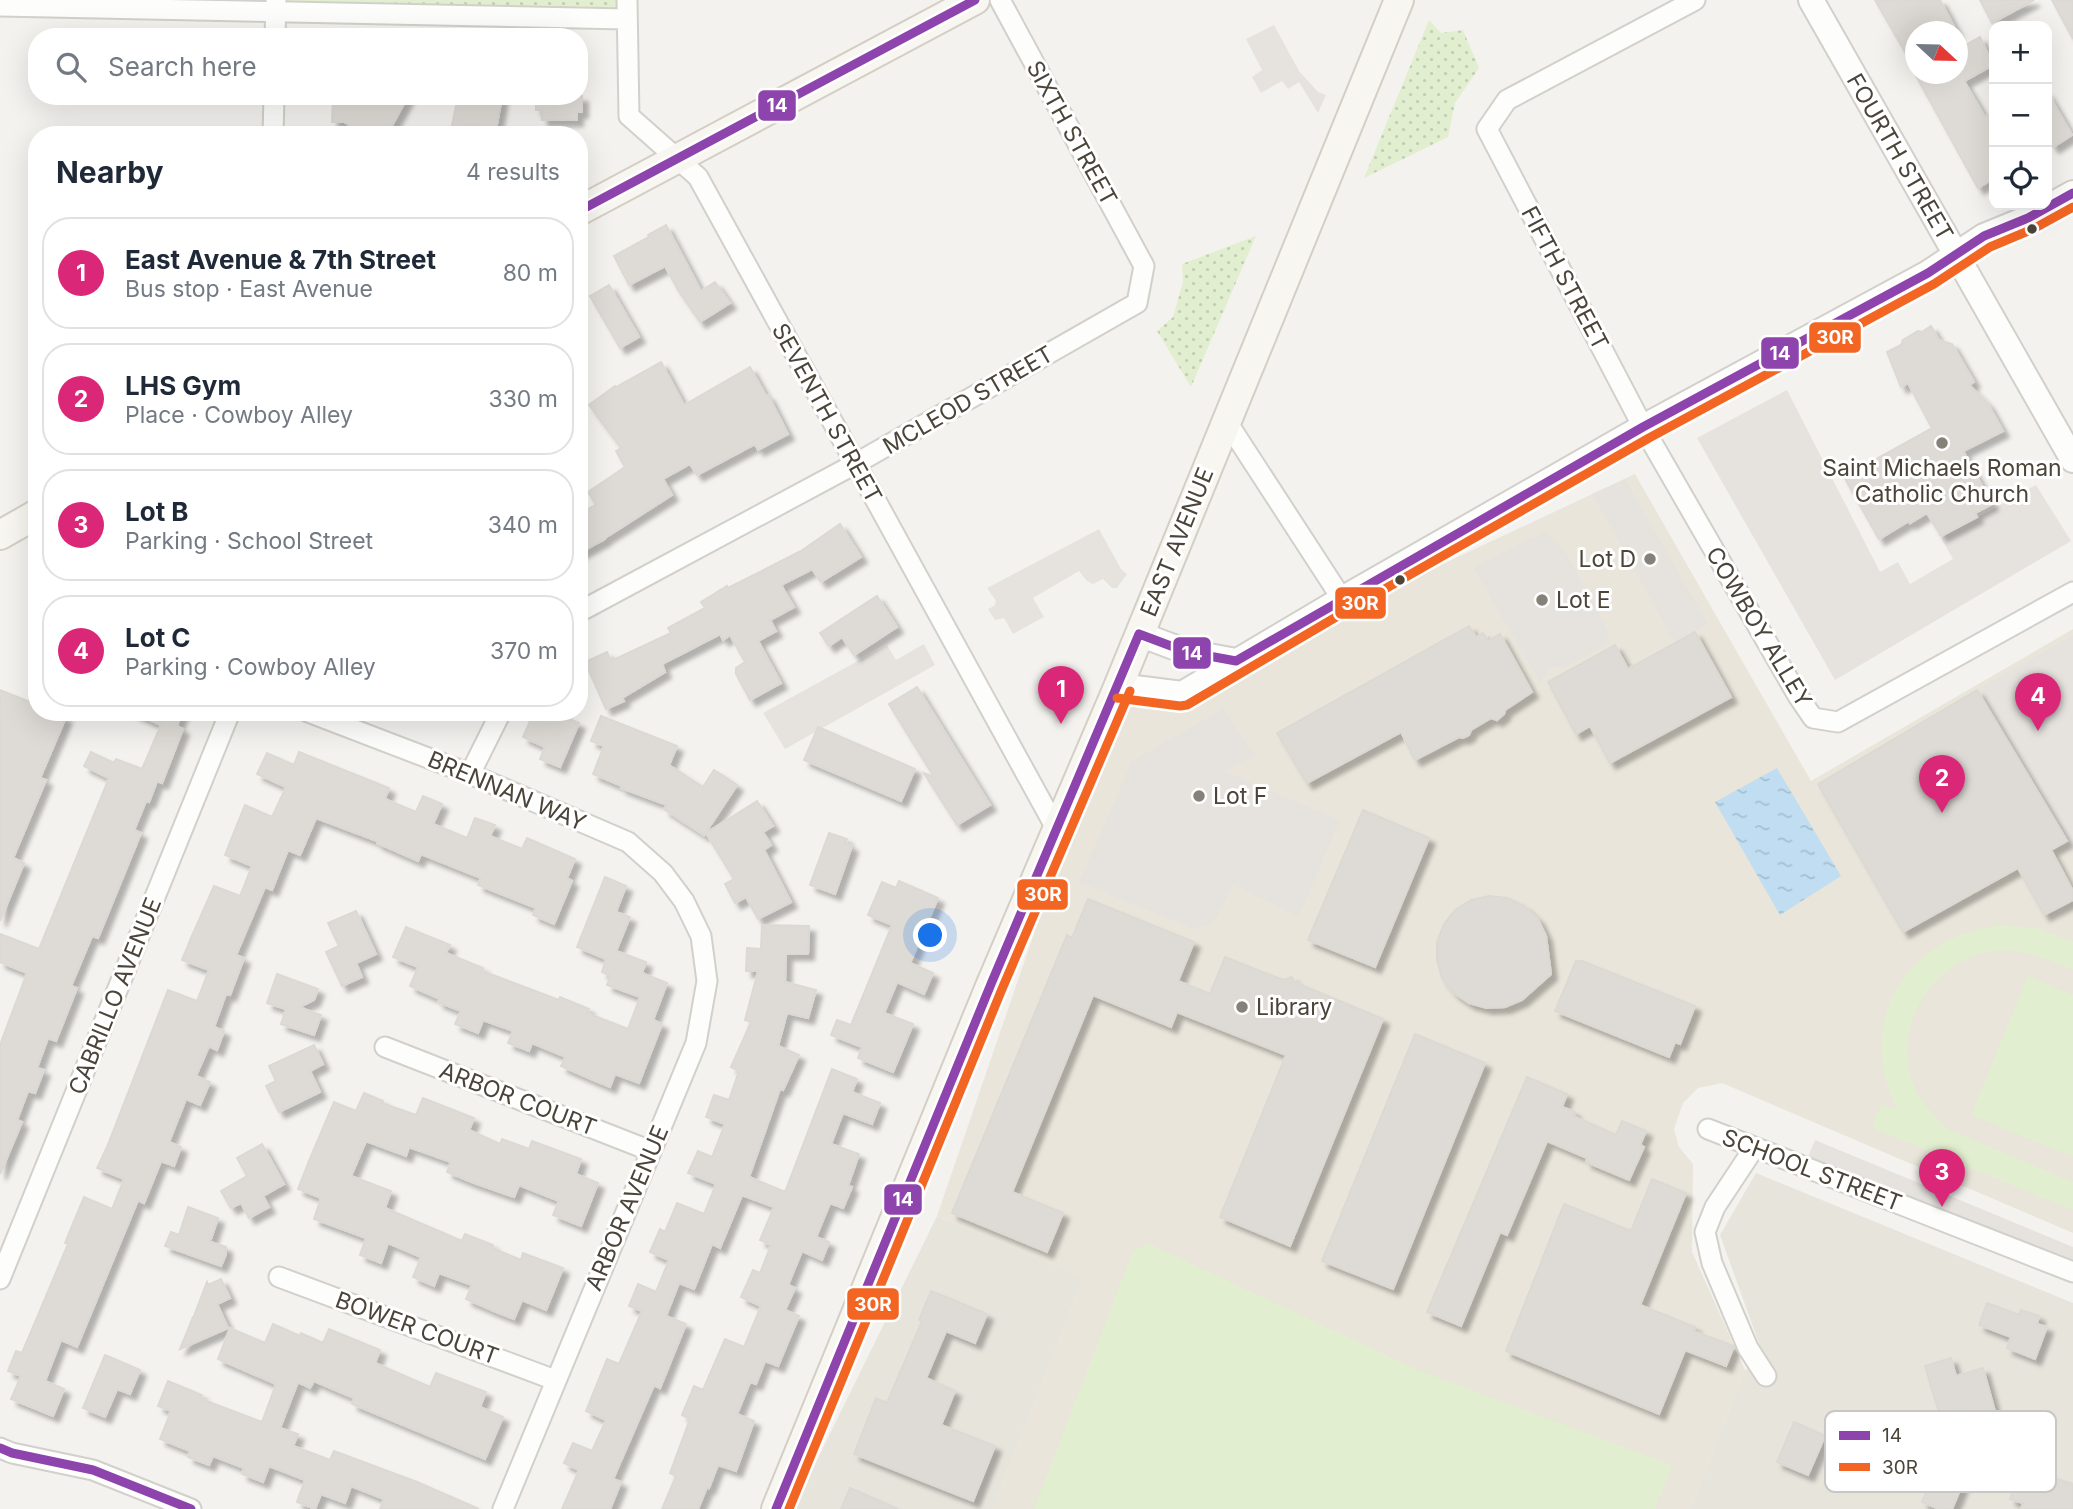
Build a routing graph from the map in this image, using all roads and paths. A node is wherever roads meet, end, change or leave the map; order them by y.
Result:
1 (975, 0) edge
2 (1000, 0) edge
3 (1399, 0) edge
4 (1695, 0) edge
5 (1811, 0) edge
6 (0, 6) edge
7 (276, 6) edge
8 (627, 10) edge
9 (275, 28) edge
10 (274, 105) edge
11 (273, 126) edge
12 (676, 158) junction
13 (2073, 192) edge
14 (588, 206) edge
15 (1956, 254) junction
16 (1144, 266) joint
17 (1227, 422) junction
18 (1643, 427) junction
19 (2073, 460) edge
20 (855, 464) junction
21 (28, 519) edge
22 (0, 535) edge
23 (2073, 592) edge
24 (1342, 598) junction
25 (588, 607) edge
26 (1139, 634) junction
27 (1236, 661) junction
28 (1119, 686) junction
29 (226, 721) edge
30 (332, 721) edge
31 (496, 721) edge
32 (470, 774) junction
33 (1057, 830) junction
34 (684, 901) joint
35 (385, 1047) dead end
36 (1708, 1129) dead end
37 (1754, 1148) junction
38 (651, 1151) junction
39 (2073, 1272) edge
40 (279, 1277) dead end
41 (0, 1279) edge
42 (1766, 1376) dead end
43 (555, 1380) junction
44 (0, 1448) edge
45 (191, 1509) edge
46 (503, 1509) edge
47 (776, 1509) edge

1 - 12 main road
2 - 16 street, SIXTH STREET
3 - 17 main road, EAST AVENUE
4 - 18 street, FIFTH STREET
5 - 15 street, FOURTH STREET
6 - 7 street
7 - 8 street
7 - 9 street
8 - 12 street, SEVENTH STREET
10 - 11 street
12 - 14 main road
12 - 20 street, SEVENTH STREET
13 - 15 street
15 - 18 street
15 - 19 street, FOURTH STREET
16 - 20 street, MCLEOD STREET
17 - 24 street
17 - 26 main road, EAST AVENUE
18 - 23 street, COWBOY ALLEY
18 - 24 street
20 - 25 street, MCLEOD STREET
20 - 33 street, SEVENTH STREET
21 - 22 main road
24 - 27 street
26 - 27 street
26 - 28 main road, EAST AVENUE
27 - 28 street
28 - 33 main road, EAST AVENUE
29 - 41 street, CABRILLO AVENUE
30 - 32 street, BRENNAN WAY
31 - 32 street
32 - 34 street, BRENNAN WAY
33 - 47 main road, EAST AVENUE
34 - 38 street, ARBOR AVENUE
35 - 38 street, ARBOR COURT
36 - 37 street, SCHOOL STREET
37 - 39 street, SCHOOL STREET
37 - 42 street
38 - 43 street, ARBOR AVENUE
40 - 43 street, BOWER COURT
43 - 46 street, ARBOR AVENUE
44 - 45 street

